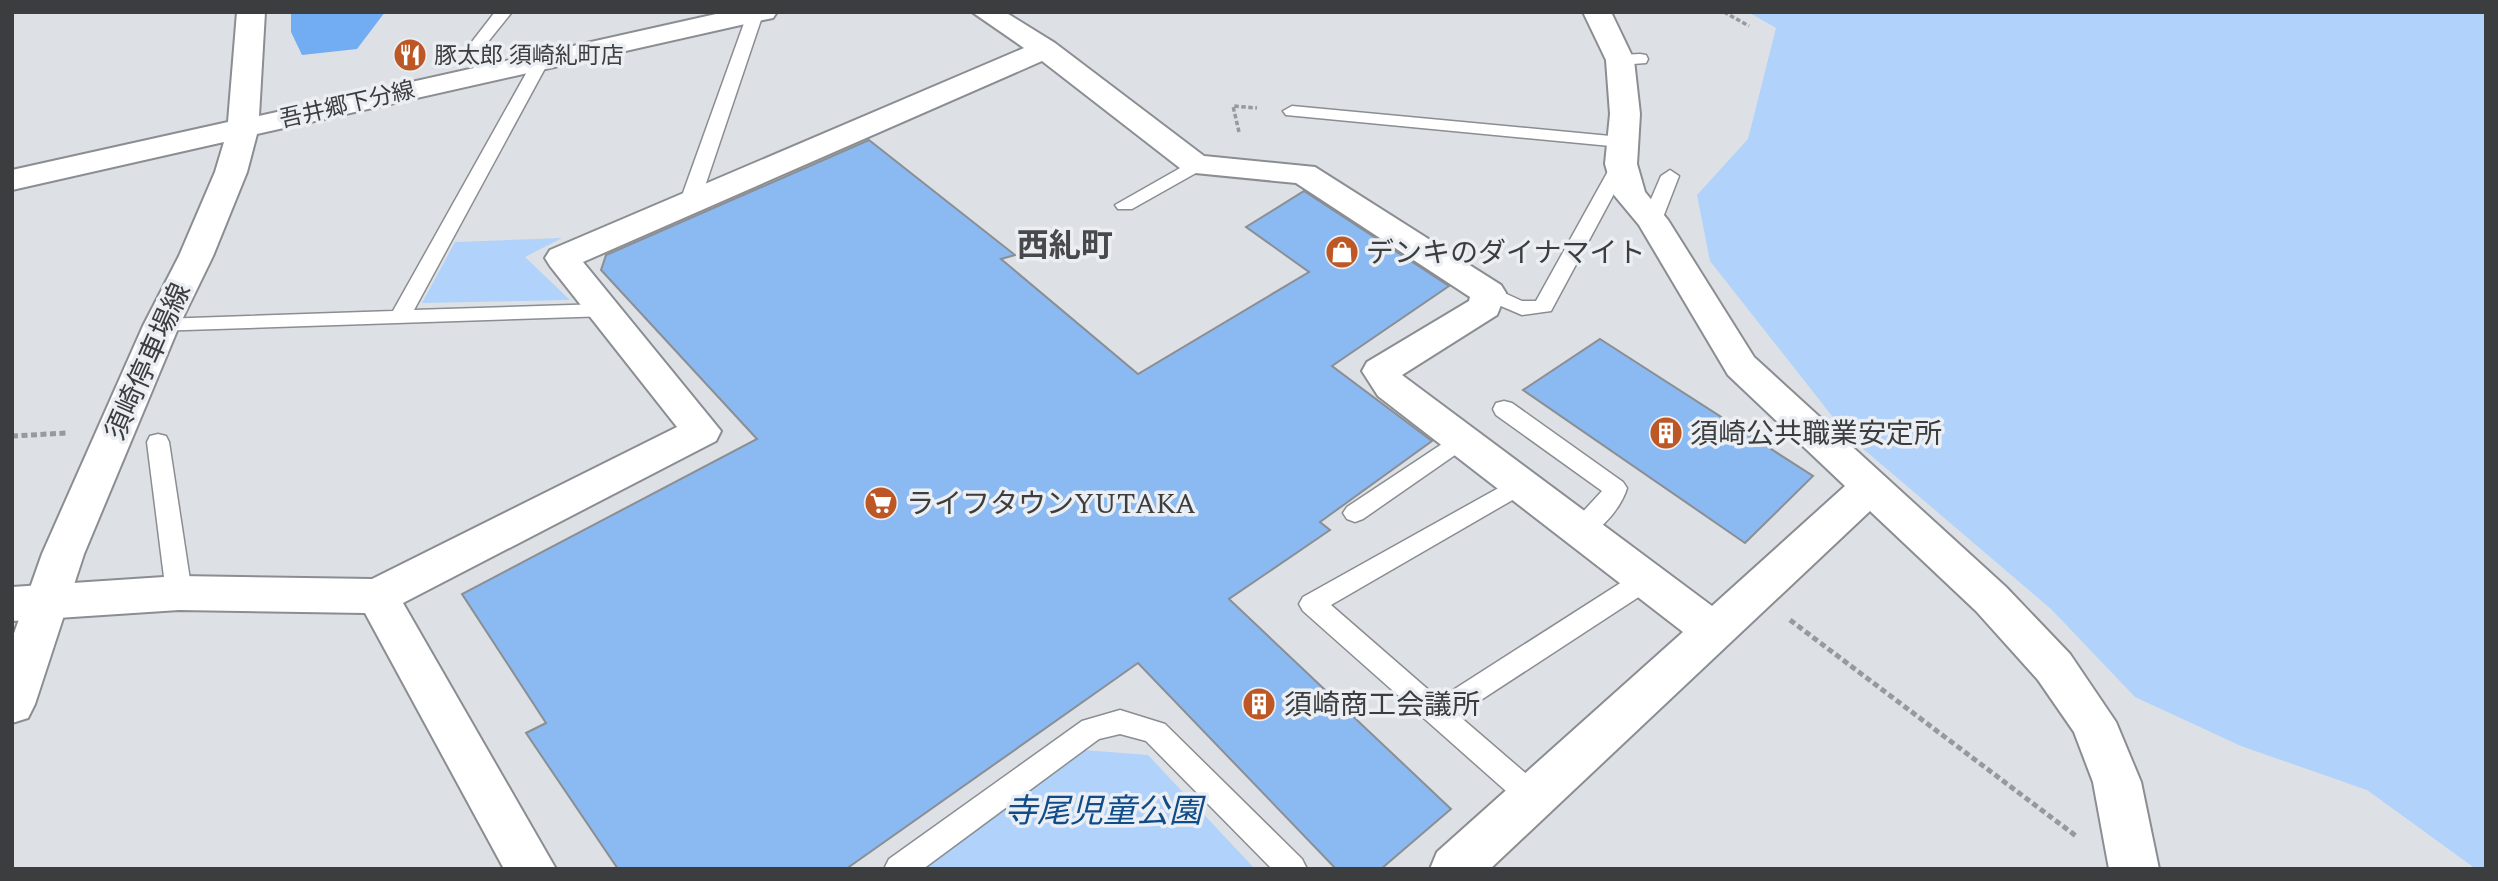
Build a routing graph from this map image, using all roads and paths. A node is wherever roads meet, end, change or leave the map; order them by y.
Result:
1 (251, 12) edge
2 (504, 12) edge
3 (986, 12) edge
4 (1597, 12) edge
5 (1724, 12) edge
6 (759, 13) edge
7 (1749, 26) dead end
8 (1045, 49) junction
9 (541, 61) junction
10 (483, 73) junction
11 (1292, 111) joint
12 (243, 128) junction
13 (1621, 153) junction
14 (1196, 165) junction
15 (1249, 171) junction
16 (1670, 176) dead end
17 (12, 180) edge
18 (688, 204) junction
19 (1125, 205) dead end
20 (1652, 220) junction
21 (1489, 293) junction
22 (602, 311) junction
23 (400, 317) junction
24 (161, 326) junction
25 (1504, 409) dead end
26 (71, 433) dead end
27 (12, 436) edge
28 (1460, 440) junction
29 (158, 442) dead end
30 (1520, 485) junction
31 (1870, 487) junction
32 (1355, 513) dead end
33 (1579, 529) junction
34 (1645, 580) junction
35 (179, 593) junction
36 (1756, 594) junction
37 (377, 596) junction
38 (31, 602) edge
39 (1715, 632) junction
40 (12, 704) edge
41 (1439, 713) junction
42 (1534, 798) junction
43 (2086, 844) dead end
44 (531, 869) edge
45 (899, 869) edge
46 (1292, 869) edge
47 (1455, 869) edge
48 (2134, 869) edge

1 - 12 street, 須崎停車場線
2 - 10 lane
3 - 8 street
4 - 13 street
5 - 7 path
6 - 9 street, 吾井郷下分線
6 - 18 lane
8 - 14 street
8 - 18 street
9 - 10 street, 吾井郷下分線
9 - 23 lane
10 - 12 street, 吾井郷下分線
11 - 13 lane
11 - 15 path
12 - 17 street, 吾井郷下分線
12 - 24 street, 須崎停車場線
13 - 20 street
13 - 21 lane
14 - 15 street
14 - 19 lane
15 - 21 street
16 - 20 lane
18 - 22 street
20 - 31 street
21 - 28 street
22 - 23 lane
22 - 37 street
23 - 24 lane
24 - 38 street, 須崎停車場線
25 - 33 lane
26 - 27 path
28 - 30 street
28 - 32 lane
29 - 35 lane
30 - 33 street
30 - 41 lane
31 - 36 street
31 - 48 street
33 - 34 street
34 - 39 street
34 - 41 lane
35 - 37 street
35 - 38 street
36 - 39 street
36 - 43 path
37 - 44 street
38 - 40 street, 須崎停車場線
39 - 42 street
41 - 42 lane
42 - 47 street
45 - 46 lane

